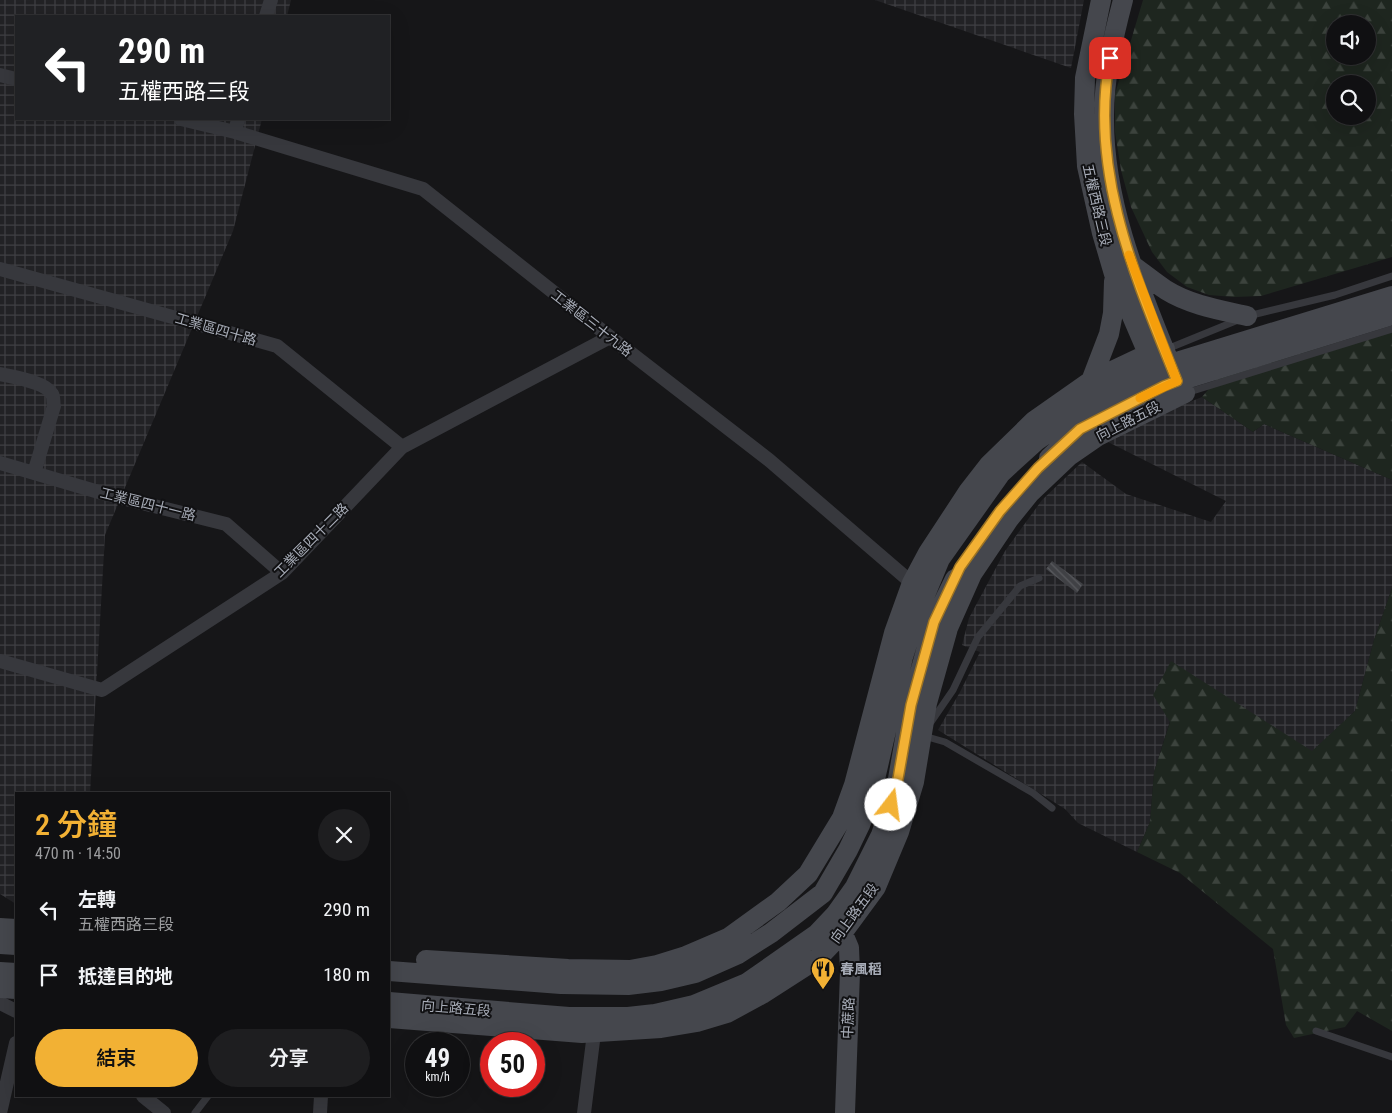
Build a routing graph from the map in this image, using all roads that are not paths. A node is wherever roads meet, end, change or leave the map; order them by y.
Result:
1 (271, 0) edge
2 (1101, 0) edge
3 (1123, 0) edge
4 (266, 15) edge
5 (0, 75) edge
6 (15, 79) edge
7 (190, 120) edge
8 (236, 125) edge
9 (0, 268) edge
10 (1123, 269) junction
11 (1392, 276) edge
12 (1392, 296) edge
13 (1392, 315) edge
14 (1247, 316) junction
15 (1392, 329) edge
16 (610, 337) junction
17 (0, 374) edge
18 (1167, 375) junction
19 (1091, 381) junction
20 (402, 447) junction
21 (0, 463) edge
22 (34, 472) junction
23 (282, 573) junction
24 (1039, 578) dead end
25 (912, 583) junction
26 (0, 661) edge
27 (922, 735) junction
28 (1052, 808) dead end
29 (808, 874) junction
30 (824, 893) junction
31 (839, 924) junction
32 (0, 928) edge
33 (15, 929) edge
34 (0, 944) edge
35 (15, 945) edge
36 (390, 958) edge
37 (818, 958) junction
38 (390, 971) edge
39 (0, 972) edge
40 (850, 972) junction
41 (15, 973) edge
42 (0, 988) edge
43 (15, 990) edge
44 (390, 1002) edge
45 (0, 1003) edge
46 (15, 1010) edge
47 (390, 1018) edge
48 (1316, 1031) dead end
49 (594, 1033) junction
50 (15, 1047) edge
51 (1392, 1057) edge
52 (144, 1097) edge
53 (207, 1097) edge
54 (322, 1097) edge
55 (0, 1113) edge
56 (164, 1113) edge
57 (195, 1113) edge
58 (320, 1113) edge
59 (584, 1113) edge
60 (845, 1113) edge

1 - 4 street
2 - 10 main road, 五權西路三段
3 - 10 main road, 五權西路三段
5 - 6 street
7 - 8 street, 工業區三十九路
8 - 16 street, 工業區三十九路
9 - 20 street, 工業區四十路
10 - 14 main road
10 - 18 main road, 五權西路三段
10 - 19 main road
11 - 14 lane, 向上路五段
12 - 18 main road, 向上路五段
13 - 18 main road, 向上路五段
14 - 18 lane, 向上路五段
15 - 18 lane, 向上路五段
16 - 20 street, 工業區四十二路
16 - 25 street, 工業區三十九路
17 - 22 street
18 - 19 main road, 向上路五段
18 - 27 main road, 向上路五段
18 - 30 main road, 向上路五段
18 - 31 main road, 向上路五段
19 - 25 main road, 向上路五段
20 - 23 street, 工業區四十二路
21 - 22 street, 工業區四十一路
22 - 23 street, 工業區四十一路
23 - 26 street, 工業區四十二路
24 - 27 lane
25 - 29 main road, 向上路五段
27 - 28 lane
27 - 31 main road, 向上路五段
29 - 30 main road, 中蔗路
29 - 36 main road, 向上路五段
30 - 31 main road, 中蔗路
30 - 38 main road, 向上路五段
31 - 37 main road, 向上路五段
31 - 40 main road, 中蔗路
31 - 44 main road, 向上路五段
32 - 33 main road
34 - 35 main road
37 - 40 main road
37 - 49 main road, 向上路五段
39 - 41 main road
40 - 60 main road, 中蔗路
42 - 43 main road
45 - 46 street
47 - 49 main road, 向上路五段
48 - 51 lane
49 - 59 street
50 - 55 street
52 - 56 street
53 - 57 lane
54 - 58 street

